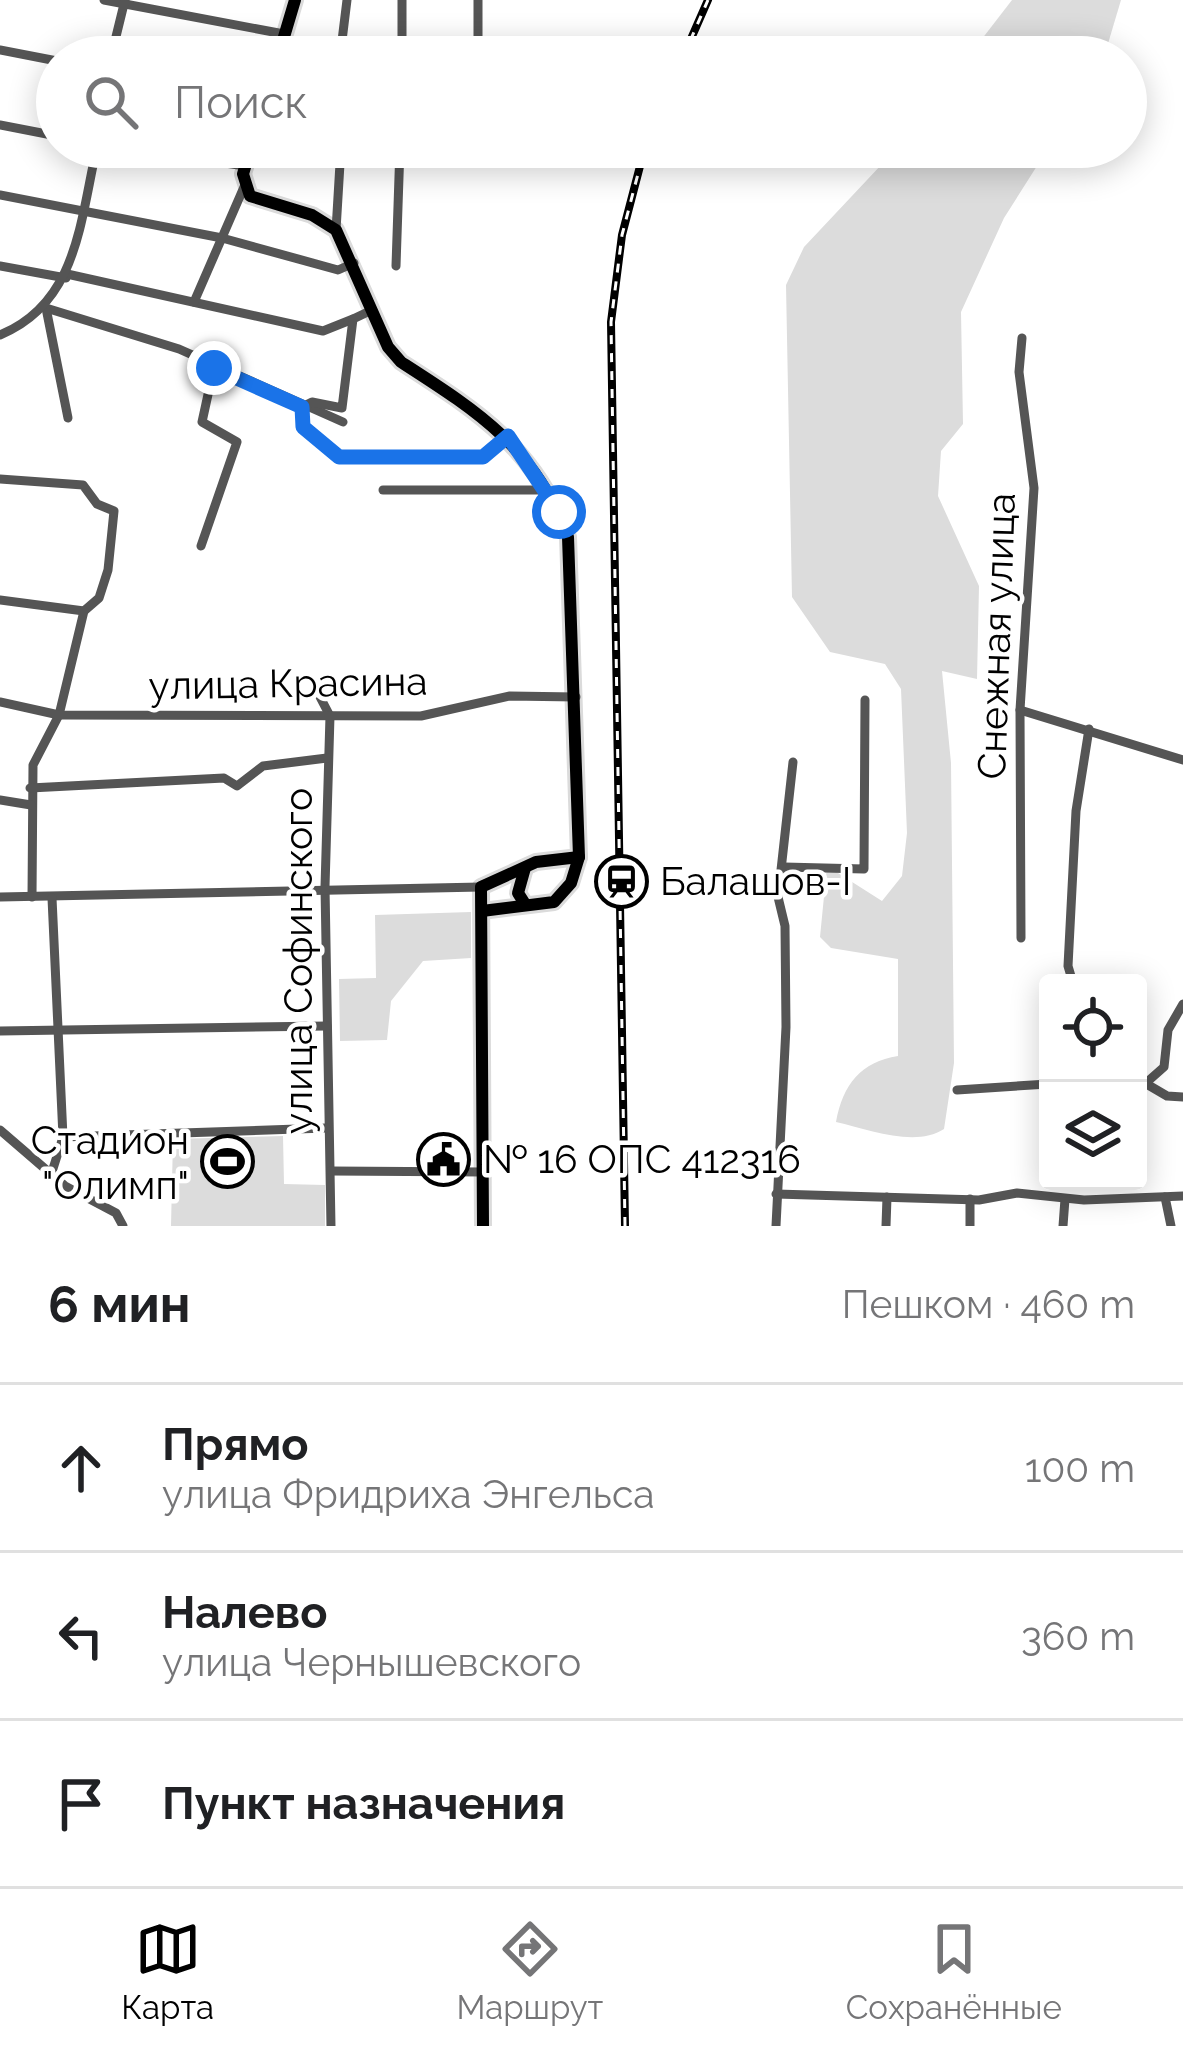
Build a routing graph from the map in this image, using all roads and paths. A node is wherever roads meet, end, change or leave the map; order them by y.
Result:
1 (104, 0) edge
2 (295, 0) edge
3 (347, 0) edge
4 (402, 0) edge
5 (478, 0) edge
6 (124, 2) edge
7 (284, 34) joint
8 (116, 36) edge
9 (343, 36) edge
10 (402, 36) edge
11 (478, 36) edge
12 (0, 50) edge
13 (36, 58) edge
14 (0, 125) edge
15 (36, 132) edge
16 (92, 168) edge
17 (245, 168) edge
18 (337, 168) edge
19 (399, 168) edge
20 (244, 187) junction
21 (0, 195) edge
22 (82, 212) junction
23 (336, 230) junction
24 (222, 238) junction
25 (354, 263) junction
26 (0, 266) edge
27 (396, 266) dead end
28 (66, 276) junction
29 (194, 302) junction
30 (46, 308) junction
31 (372, 310) junction
32 (353, 319) junction
33 (0, 335) edge
34 (1022, 338) dead end
35 (214, 368) junction
36 (302, 407) junction
37 (68, 418) dead end
38 (343, 422) dead end
39 (508, 436) junction
40 (0, 479) edge
41 (383, 490) dead end
42 (545, 490) junction
43 (201, 546) dead end
44 (0, 600) edge
45 (84, 611) junction
46 (576, 697) junction
47 (320, 698) dead end
48 (866, 700) dead end
49 (0, 702) edge
50 (1021, 710) junction
51 (59, 715) junction
52 (330, 716) junction
53 (1089, 730) junction
54 (327, 758) junction
55 (1183, 760) edge
56 (793, 762) dead end
57 (30, 788) junction
58 (0, 800) edge
59 (31, 805) junction
60 (579, 857) junction
61 (784, 866) junction
62 (526, 867) junction
63 (326, 887) junction
64 (481, 887) junction
65 (0, 897) edge
66 (32, 897) junction
67 (52, 898) junction
68 (525, 904) junction
69 (482, 911) junction
70 (1021, 938) dead end
71 (1070, 974) edge
72 (1183, 1004) edge
73 (327, 1026) junction
74 (0, 1030) edge
75 (55, 1030) junction
76 (1147, 1077) edge
77 (1145, 1082) edge
78 (1039, 1085) edge
79 (958, 1090) dead end
80 (1183, 1097) edge
81 (326, 1129) junction
82 (0, 1130) edge
83 (63, 1136) junction
84 (331, 1171) junction
85 (483, 1172) junction
86 (51, 1175) junction
87 (776, 1194) junction
88 (1183, 1196) edge
89 (887, 1197) junction
90 (1165, 1197) junction
91 (970, 1199) junction
92 (1065, 1199) junction
93 (123, 1226) edge
94 (331, 1226) edge
95 (483, 1226) edge
96 (776, 1226) edge
97 (886, 1226) edge
98 (970, 1226) edge
99 (1063, 1226) edge
100 (1171, 1226) edge

1 - 6 street
2 - 7 main road
3 - 9 street
4 - 10 street
5 - 11 street
6 - 7 street
6 - 8 street
12 - 13 street
14 - 15 street
16 - 22 street
17 - 20 main road
18 - 23 street
19 - 27 street
20 - 23 main road
20 - 24 street
21 - 22 street
22 - 24 street
22 - 28 street
23 - 25 main road
24 - 25 street
24 - 29 street
25 - 31 main road
26 - 28 street
28 - 29 street
28 - 30 street
29 - 32 street
30 - 33 street
30 - 35 street
30 - 37 street
31 - 32 street
31 - 39 main road
32 - 36 street
34 - 50 street, Снежная улица
35 - 36 street
35 - 43 street
36 - 38 street
36 - 39 street
39 - 42 main road
40 - 45 street
41 - 42 street
42 - 46 main road
44 - 45 street
45 - 51 street
46 - 52 street, улица Красина
46 - 60 main road
47 - 52 street
48 - 61 street
49 - 51 street, улица Красина
50 - 53 street
50 - 70 street, Снежная улица
51 - 52 street, улица Красина
51 - 57 street
52 - 54 street, улица Софинского
53 - 55 street
53 - 71 street
54 - 57 street
54 - 63 street, улица Софинского
56 - 61 street
57 - 59 street
58 - 59 street
59 - 66 street
60 - 62 main road
60 - 68 main road
61 - 87 street
62 - 64 main road
62 - 68 main road
63 - 64 street
63 - 67 street
63 - 73 street, улица Софинского
64 - 69 main road
65 - 66 street
66 - 67 street
67 - 75 street
68 - 69 main road
69 - 85 main road
72 - 76 street
73 - 75 street
73 - 81 street, улица Софинского
74 - 75 street
75 - 83 street
77 - 80 street
78 - 79 street
81 - 83 street
81 - 84 street, улица Софинского
82 - 86 street
83 - 86 street
84 - 85 street
84 - 94 street, улица Софинского
85 - 95 main road
86 - 93 street
87 - 89 street
87 - 96 street
88 - 90 street
89 - 91 street
89 - 97 street
90 - 92 street
90 - 100 street
91 - 92 street
91 - 98 street
92 - 99 street

